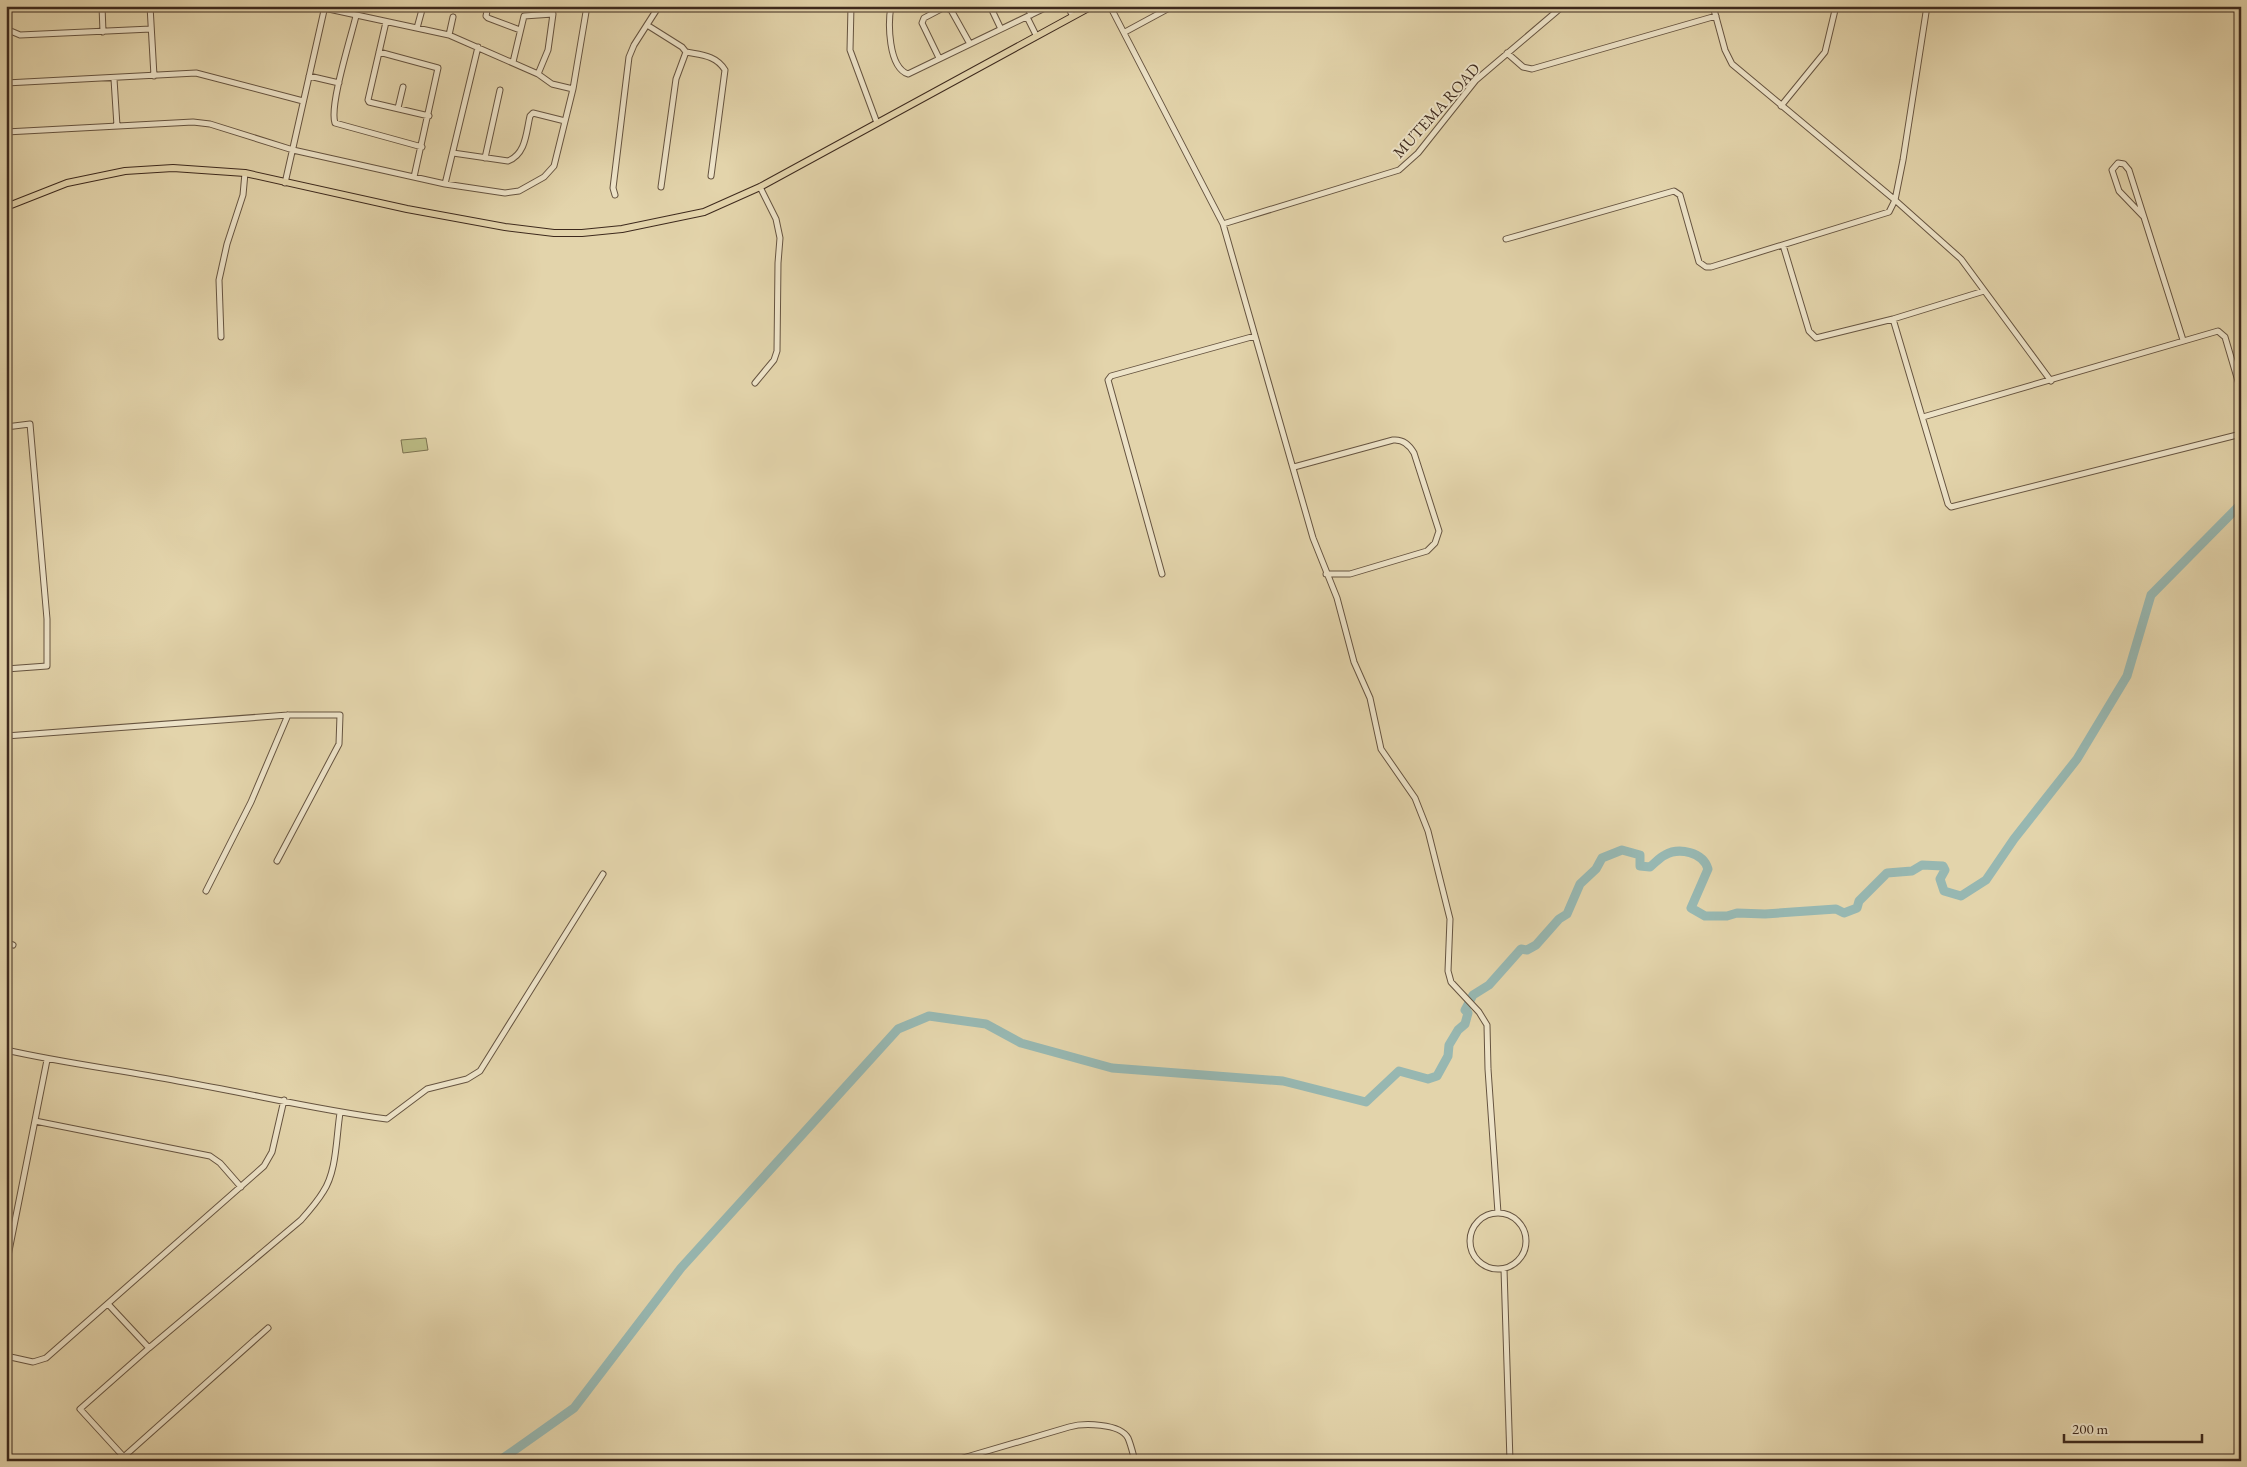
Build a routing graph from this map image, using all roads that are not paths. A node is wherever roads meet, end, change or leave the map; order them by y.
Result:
1 (102, 6) edge
2 (150, 6) edge
3 (423, 6) edge
4 (488, 6) edge
5 (587, 6) edge
6 (658, 6) edge
7 (851, 6) edge
8 (891, 6) edge
9 (990, 6) edge
10 (1027, 6) edge
11 (1049, 6) edge
12 (1067, 6) edge
13 (1092, 6) edge
14 (1110, 6) edge
15 (1173, 6) edge
16 (1563, 6) edge
17 (1713, 6) edge
18 (1836, 6) edge
19 (1927, 6) edge
20 (325, 7) edge
21 (356, 16) junction
22 (1029, 16) junction
23 (1073, 16) junction
24 (1716, 16) junction
25 (453, 17) dead end
26 (386, 22) junction
27 (647, 25) junction
28 (417, 28) junction
29 (6, 29) edge
30 (151, 29) junction
31 (1001, 29) junction
32 (520, 30) junction
33 (103, 32) junction
34 (1125, 32) junction
35 (449, 35) junction
36 (1036, 35) junction
37 (970, 44) junction
38 (478, 47) junction
39 (379, 52) junction
40 (686, 52) junction
41 (1507, 54) junction
42 (939, 58) junction
43 (513, 62) junction
44 (538, 74) junction
45 (154, 76) junction
46 (309, 76) junction
47 (114, 79) junction
48 (6, 83) edge
49 (340, 83) junction
50 (403, 87) dead end
51 (573, 89) junction
52 (500, 90) dead end
53 (303, 101) junction
54 (1781, 106) junction
55 (398, 108) junction
56 (428, 116) junction
57 (565, 121) junction
58 (877, 123) junction
59 (117, 126) junction
60 (6, 132) edge
61 (422, 147) junction
62 (293, 150) junction
63 (453, 153) junction
64 (485, 158) junction
65 (245, 173) junction
66 (711, 176) dead end
67 (414, 177) junction
68 (285, 183) junction
69 (445, 184) junction
70 (661, 187) dead end
71 (760, 187) junction
72 (615, 196) dead end
73 (1895, 200) junction
74 (6, 207) edge
75 (2143, 216) junction
76 (1222, 224) junction
77 (1506, 240) dead end
78 (1783, 245) junction
79 (1984, 291) junction
80 (1893, 319) junction
81 (1255, 336) junction
82 (221, 337) dead end
83 (2183, 340) junction
84 (2051, 381) junction
85 (755, 382) dead end
86 (2241, 391) edge
87 (1923, 417) junction
88 (6, 427) edge
89 (2241, 434) edge
90 (1294, 468) junction
91 (1162, 574) dead end
92 (1326, 574) junction
93 (6, 669) edge
94 (288, 715) junction
95 (6, 736) edge
96 (277, 861) dead end
97 (603, 874) dead end
98 (206, 891) dead end
99 (6, 942) edge
100 (13, 945) dead end
101 (6, 1050) edge
102 (47, 1060) junction
103 (284, 1100) junction
104 (340, 1113) junction
105 (35, 1121) junction
106 (241, 1187) junction
107 (1498, 1213) junction
108 (6, 1266) edge
109 (1504, 1269) junction
110 (108, 1304) junction
111 (268, 1328) dead end
112 (149, 1348) junction
113 (6, 1356) edge
114 (124, 1456) junction
115 (119, 1461) edge
116 (953, 1461) edge
117 (1135, 1461) edge
118 (1510, 1461) edge

1 - 33 street
2 - 30 street
3 - 28 street
4 - 32 street
5 - 51 street
6 - 27 street
7 - 58 street
8 - 42 street
9 - 31 street
10 - 22 street
11 - 22 street
12 - 23 street
13 - 23 main road
14 - 34 street
15 - 34 street
16 - 41 street, MUTEMA ROAD
17 - 24 street
18 - 54 street
19 - 73 street
20 - 21 street
20 - 46 street
21 - 26 street
21 - 49 street
22 - 31 street
22 - 36 street
23 - 36 main road
24 - 41 street
24 - 54 street
25 - 35 street
26 - 28 street
26 - 39 street
27 - 40 street
27 - 72 street
28 - 35 street
29 - 33 street
30 - 33 street
30 - 45 street
31 - 37 street
32 - 43 street
32 - 44 street
34 - 76 street
35 - 38 street
36 - 58 main road
37 - 42 street
37 - 42 street
38 - 43 street
38 - 63 street
39 - 55 street
39 - 56 street
40 - 66 street
40 - 70 street
41 - 76 street, MUTEMA ROAD
43 - 44 street
44 - 51 street
45 - 47 street
45 - 53 street
46 - 49 street
46 - 53 street
47 - 48 street
47 - 59 street
49 - 61 street
50 - 55 street
51 - 57 street
52 - 64 street
53 - 62 street
54 - 73 street
55 - 56 street
56 - 61 street
57 - 64 street
57 - 69 street
58 - 71 main road
59 - 60 street
59 - 62 street
61 - 67 street
62 - 67 street
62 - 68 street
63 - 64 street
63 - 69 street
65 - 68 main road
65 - 74 main road
65 - 82 street
67 - 69 street
68 - 71 main road
71 - 85 street
73 - 78 street
73 - 79 street
75 - 75 street
75 - 83 street
76 - 81 street
77 - 78 street
78 - 80 street
79 - 80 street
79 - 84 street
80 - 87 street
81 - 90 street
81 - 91 street
83 - 84 street
83 - 86 street
84 - 87 street
87 - 89 street
88 - 93 street
90 - 92 street
90 - 92 street
92 - 107 street
94 - 95 street
94 - 96 street
94 - 98 street
97 - 104 street
99 - 100 street
101 - 102 street
102 - 103 street
102 - 105 street
103 - 104 street
103 - 106 street
104 - 112 street
105 - 106 street
105 - 108 street
106 - 110 street
107 - 109 street
107 - 109 street
109 - 118 street
110 - 112 street
110 - 113 street
111 - 114 street
112 - 114 street
114 - 115 street
116 - 117 street

